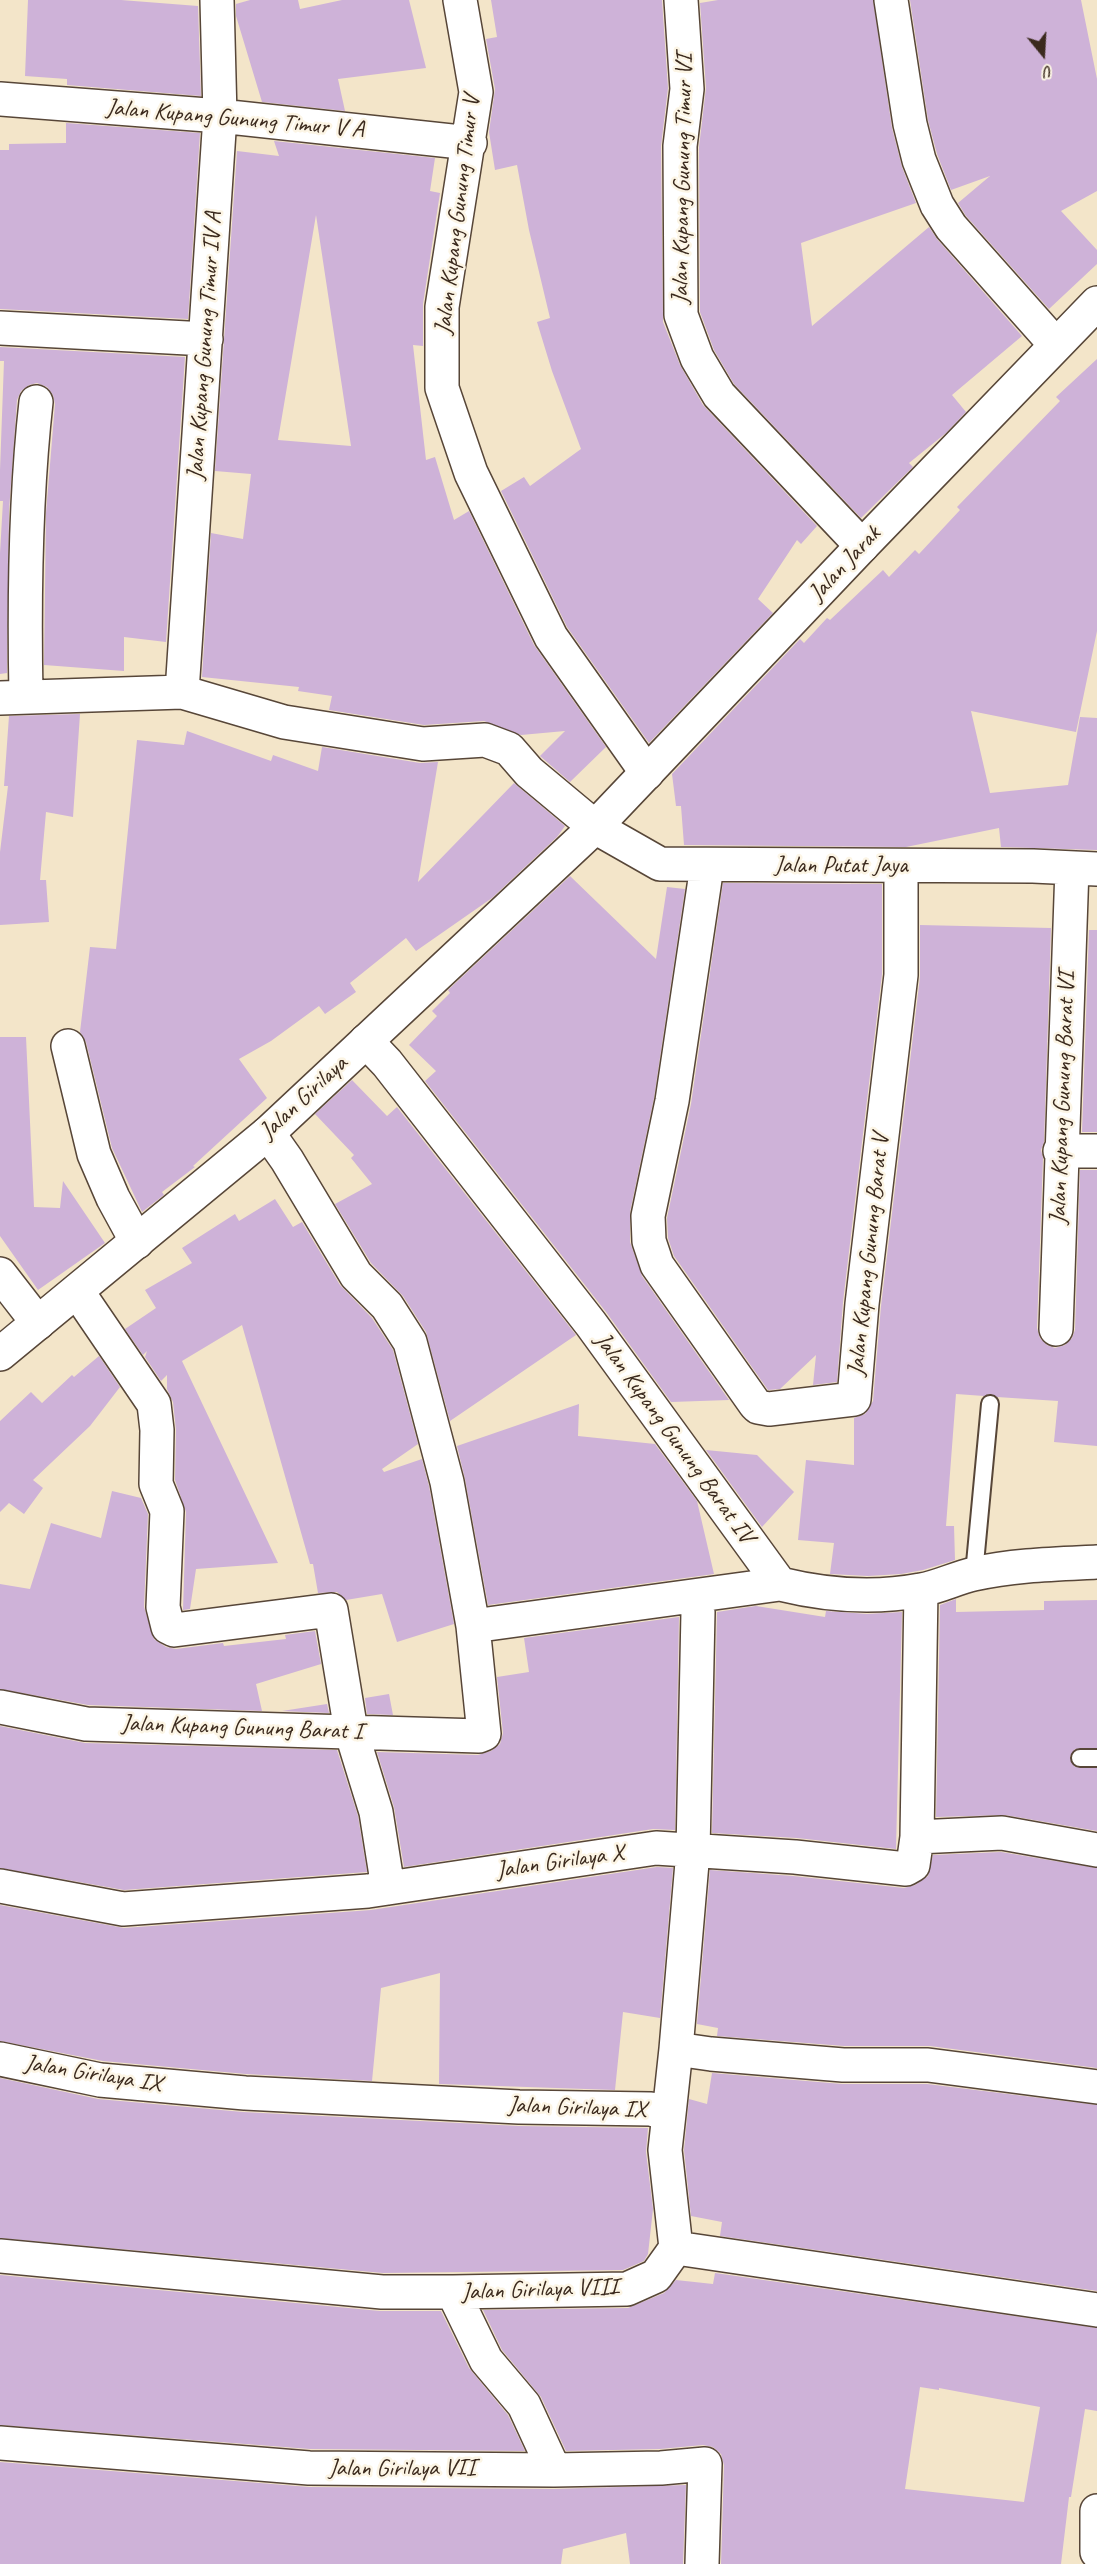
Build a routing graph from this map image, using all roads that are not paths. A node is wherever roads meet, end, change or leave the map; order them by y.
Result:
1 (218, 0) edge
2 (460, 0) edge
3 (681, 0) edge
4 (891, 0) edge
5 (0, 99) edge
6 (220, 116) junction
7 (470, 143) junction
8 (1097, 303) edge
9 (0, 328) edge
10 (206, 339) junction
11 (1055, 344) junction
12 (36, 402) dead end
13 (861, 546) junction
14 (182, 692) junction
15 (13, 697) edge
16 (647, 773) junction
17 (595, 827) junction
18 (707, 866) junction
19 (902, 867) junction
20 (1084, 868) edge
21 (366, 1041) junction
22 (68, 1046) dead end
23 (268, 1133) junction
24 (1097, 1150) edge
25 (1060, 1151) junction
26 (137, 1242) junction
27 (0, 1274) edge
28 (77, 1291) junction
29 (38, 1323) junction
30 (1056, 1329) dead end
31 (0, 1354) edge
32 (990, 1404) dead end
33 (1097, 1562) edge
34 (974, 1574) junction
35 (780, 1584) junction
36 (921, 1590) junction
37 (698, 1612) dead end
38 (473, 1626) junction
39 (0, 1707) edge
40 (351, 1731) junction
41 (917, 1838) junction
42 (693, 1851) junction
43 (1097, 1851) edge
44 (0, 1886) edge
45 (388, 1888) junction
46 (676, 2049) junction
47 (0, 2060) edge
48 (1097, 2087) edge
49 (669, 2114) junction
50 (676, 2248) junction
51 (0, 2256) edge
52 (453, 2292) junction
53 (1097, 2310) edge
54 (0, 2443) edge
55 (554, 2470) junction
56 (702, 2564) edge

1 - 6 street, Jalan Kupang Gunung Timur IV A
2 - 7 street, Jalan Kupang Gunung Timur V
3 - 13 street, Jalan Kupang Gunung Timur VI
4 - 11 street
5 - 6 street, Jalan Kupang Gunung Timur V A
6 - 7 street, Jalan Kupang Gunung Timur V A
6 - 10 street, Jalan Kupang Gunung Timur IV A
7 - 16 street, Jalan Kupang Gunung Timur V
8 - 11 street, Jalan Jarak
9 - 10 street
10 - 14 street, Jalan Kupang Gunung Timur IV A
11 - 13 street, Jalan Jarak
12 - 15 street
13 - 16 street, Jalan Jarak
14 - 15 street, Jalan Putat Jaya
14 - 17 street, Jalan Putat Jaya
16 - 17 street, Jalan Jarak
17 - 18 street, Jalan Putat Jaya
17 - 21 street, Jalan Girilaya
18 - 19 street, Jalan Putat Jaya
18 - 19 street, Jalan Kupang Gunung Barat V
19 - 20 street, Jalan Putat Jaya
20 - 25 street, Jalan Kupang Gunung Barat VI
21 - 23 street, Jalan Girilaya
21 - 35 street, Jalan Kupang Gunung Barat IV
22 - 26 street
23 - 26 street, Jalan Girilaya
23 - 38 street
24 - 25 street
25 - 30 street, Jalan Kupang Gunung Barat VI
26 - 28 street, Jalan Girilaya
27 - 29 street
28 - 29 street, Jalan Girilaya
28 - 40 street
29 - 31 street, Jalan Girilaya
32 - 34 lane
33 - 34 street
34 - 36 street
35 - 36 street
35 - 38 street
36 - 41 street
37 - 42 street, Jalan Girilaya IX
38 - 40 street, Jalan Kupang Gunung Barat I
39 - 40 street, Jalan Kupang Gunung Barat I
40 - 45 street
41 - 42 street, Jalan Girilaya X
41 - 43 street
42 - 45 street, Jalan Girilaya X
42 - 46 street, Jalan Girilaya IX
44 - 45 street, Jalan Girilaya X
46 - 48 street
46 - 49 street, Jalan Girilaya IX
47 - 49 street, Jalan Girilaya IX
49 - 50 street
50 - 52 street, Jalan Girilaya VIII
50 - 53 street
51 - 52 street, Jalan Girilaya VIII
52 - 55 street
54 - 55 street, Jalan Girilaya VII
55 - 56 street, Jalan Girilaya VII

